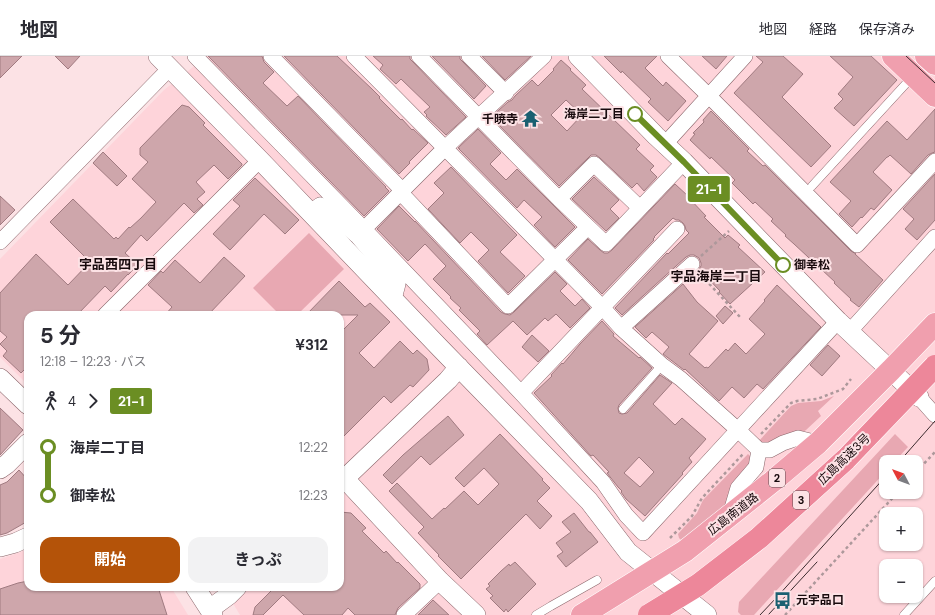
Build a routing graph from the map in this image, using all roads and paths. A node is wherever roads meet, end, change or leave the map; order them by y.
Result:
1 (271, 56) edge
2 (354, 56) edge
3 (419, 56) edge
4 (469, 56) edge
5 (544, 56) edge
6 (578, 56) edge
7 (668, 56) edge
8 (745, 56) edge
9 (893, 56) edge
10 (197, 57) edge
11 (164, 62) edge
12 (924, 65) edge
13 (506, 93) junction
14 (708, 96) junction
15 (935, 96) edge
16 (479, 117) junction
17 (665, 144) junction
18 (445, 148) junction
19 (260, 160) junction
20 (935, 161) edge
21 (684, 162) junction
22 (812, 186) dead end
23 (402, 192) junction
24 (559, 198) junction
25 (640, 208) junction
26 (310, 212) junction
27 (588, 227) junction
28 (677, 229) dead end
29 (731, 230) dead end
30 (360, 233) junction
31 (935, 237) edge
32 (0, 242) edge
33 (555, 260) junction
34 (692, 264) junction
35 (394, 299) junction
36 (603, 308) junction
37 (109, 311) edge
38 (740, 317) dead end
39 (935, 324) edge
40 (844, 326) junction
41 (621, 328) junction
42 (662, 365) junction
43 (935, 366) edge
44 (459, 367) junction
45 (891, 370) junction
46 (0, 378) edge
47 (935, 379) edge
48 (520, 393) junction
49 (24, 397) edge
50 (919, 398) junction
51 (623, 409) dead end
52 (935, 415) edge
53 (738, 430) junction
54 (818, 443) junction
55 (24, 447) edge
56 (759, 450) junction
57 (935, 452) edge
58 (923, 465) edge
59 (0, 469) edge
60 (344, 479) edge
61 (344, 483) edge
62 (892, 499) edge
63 (730, 516) junction
64 (24, 539) edge
65 (0, 547) edge
66 (652, 571) junction
67 (597, 580) dead end
68 (440, 581) junction
69 (935, 582) edge
70 (198, 591) edge
71 (233, 591) edge
72 (688, 600) junction
73 (212, 612) edge
74 (404, 615) edge
75 (476, 615) edge
76 (536, 615) edge
77 (582, 615) edge
78 (649, 615) edge
79 (663, 615) edge
80 (707, 615) edge
81 (785, 615) edge
82 (904, 615) edge

1 - 23 street
2 - 18 street
3 - 16 street
4 - 13 street
5 - 13 street
6 - 17 street
7 - 14 street
8 - 14 street
9 - 12 highway
10 - 30 street
11 - 19 street
11 - 32 street
12 - 15 highway
12 - 22 lane
13 - 16 street
14 - 17 street
14 - 20 street
16 - 18 street
16 - 24 street
17 - 21 street
18 - 23 street
18 - 33 street
19 - 26 street
19 - 37 street
21 - 25 street
21 - 40 street
23 - 30 street
23 - 33 street
24 - 25 street
24 - 27 street
25 - 27 street
26 - 30 street
26 - 35 street
27 - 33 street
28 - 36 street
29 - 34 path
30 - 35 street
30 - 48 street
31 - 40 street
33 - 36 street
34 - 38 path
34 - 41 street
35 - 44 street
36 - 41 street
36 - 48 street
39 - 45 highway, 広島南道路 / 2
40 - 45 street
40 - 53 street
41 - 42 street
42 - 51 lane
42 - 53 street
43 - 78 highway, 広島高速3号 / 3, bridge
44 - 60 street
44 - 66 street
45 - 50 street
45 - 54 highway, 広島南道路 / 2
46 - 49 street
47 - 50 highway
48 - 53 street
50 - 52 street
50 - 72 highway
53 - 56 street
54 - 56 street
54 - 63 highway, 広島南道路 / 2
55 - 59 street
56 - 63 street
57 - 58 path
61 - 68 street
62 - 81 path
63 - 66 highway, 広島南道路 / 2
64 - 65 street
66 - 72 street
66 - 77 highway, 広島南道路 / 2
67 - 76 lane
68 - 74 street
68 - 75 street
69 - 82 lane
70 - 73 street
71 - 73 street
72 - 79 highway
72 - 80 street

